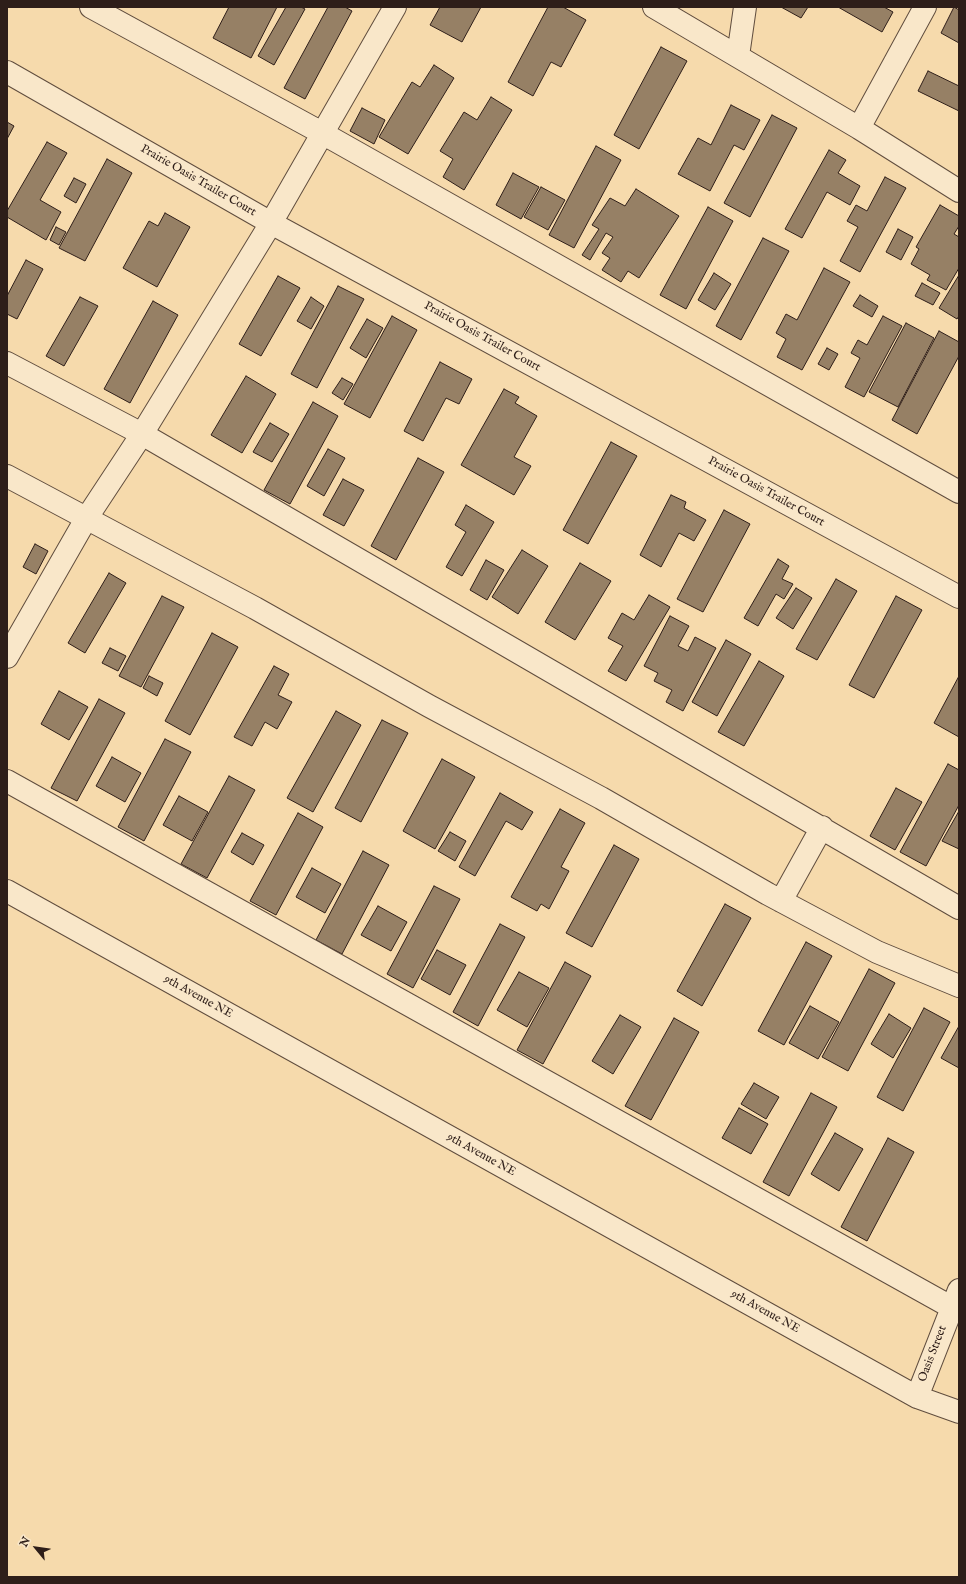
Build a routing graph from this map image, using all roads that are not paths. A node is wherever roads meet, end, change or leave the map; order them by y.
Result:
1 (91, 7) edge
2 (395, 7) edge
3 (654, 7) edge
4 (745, 7) edge
5 (925, 7) edge
6 (738, 56) junction
7 (7, 72) edge
8 (859, 128) junction
9 (322, 133) junction
10 (959, 191) edge
11 (271, 222) junction
12 (7, 362) edge
13 (142, 434) junction
14 (7, 476) edge
15 (959, 492) edge
16 (86, 519) junction
17 (957, 592) edge
18 (7, 657) edge
19 (7, 781) edge
20 (822, 827) junction
21 (7, 891) edge
22 (781, 901) junction
23 (959, 908) edge
24 (959, 986) edge
25 (955, 1299) edge
26 (917, 1396) junction
27 (959, 1412) edge

1 - 9 street
2 - 9 street
3 - 6 street
4 - 6 street
5 - 8 street
6 - 8 street
7 - 11 street, Prairie Oasis Trailer Court
8 - 10 street
9 - 11 street
9 - 15 street
11 - 13 street
11 - 17 street, Prairie Oasis Trailer Court
12 - 13 street
13 - 16 street
13 - 20 street
14 - 16 street
16 - 18 street
16 - 22 street
19 - 25 street
20 - 22 street
20 - 23 street
21 - 26 street, 9th Avenue NE
22 - 24 street
25 - 26 street, Oasis Street
26 - 27 street, 9th Avenue NE

